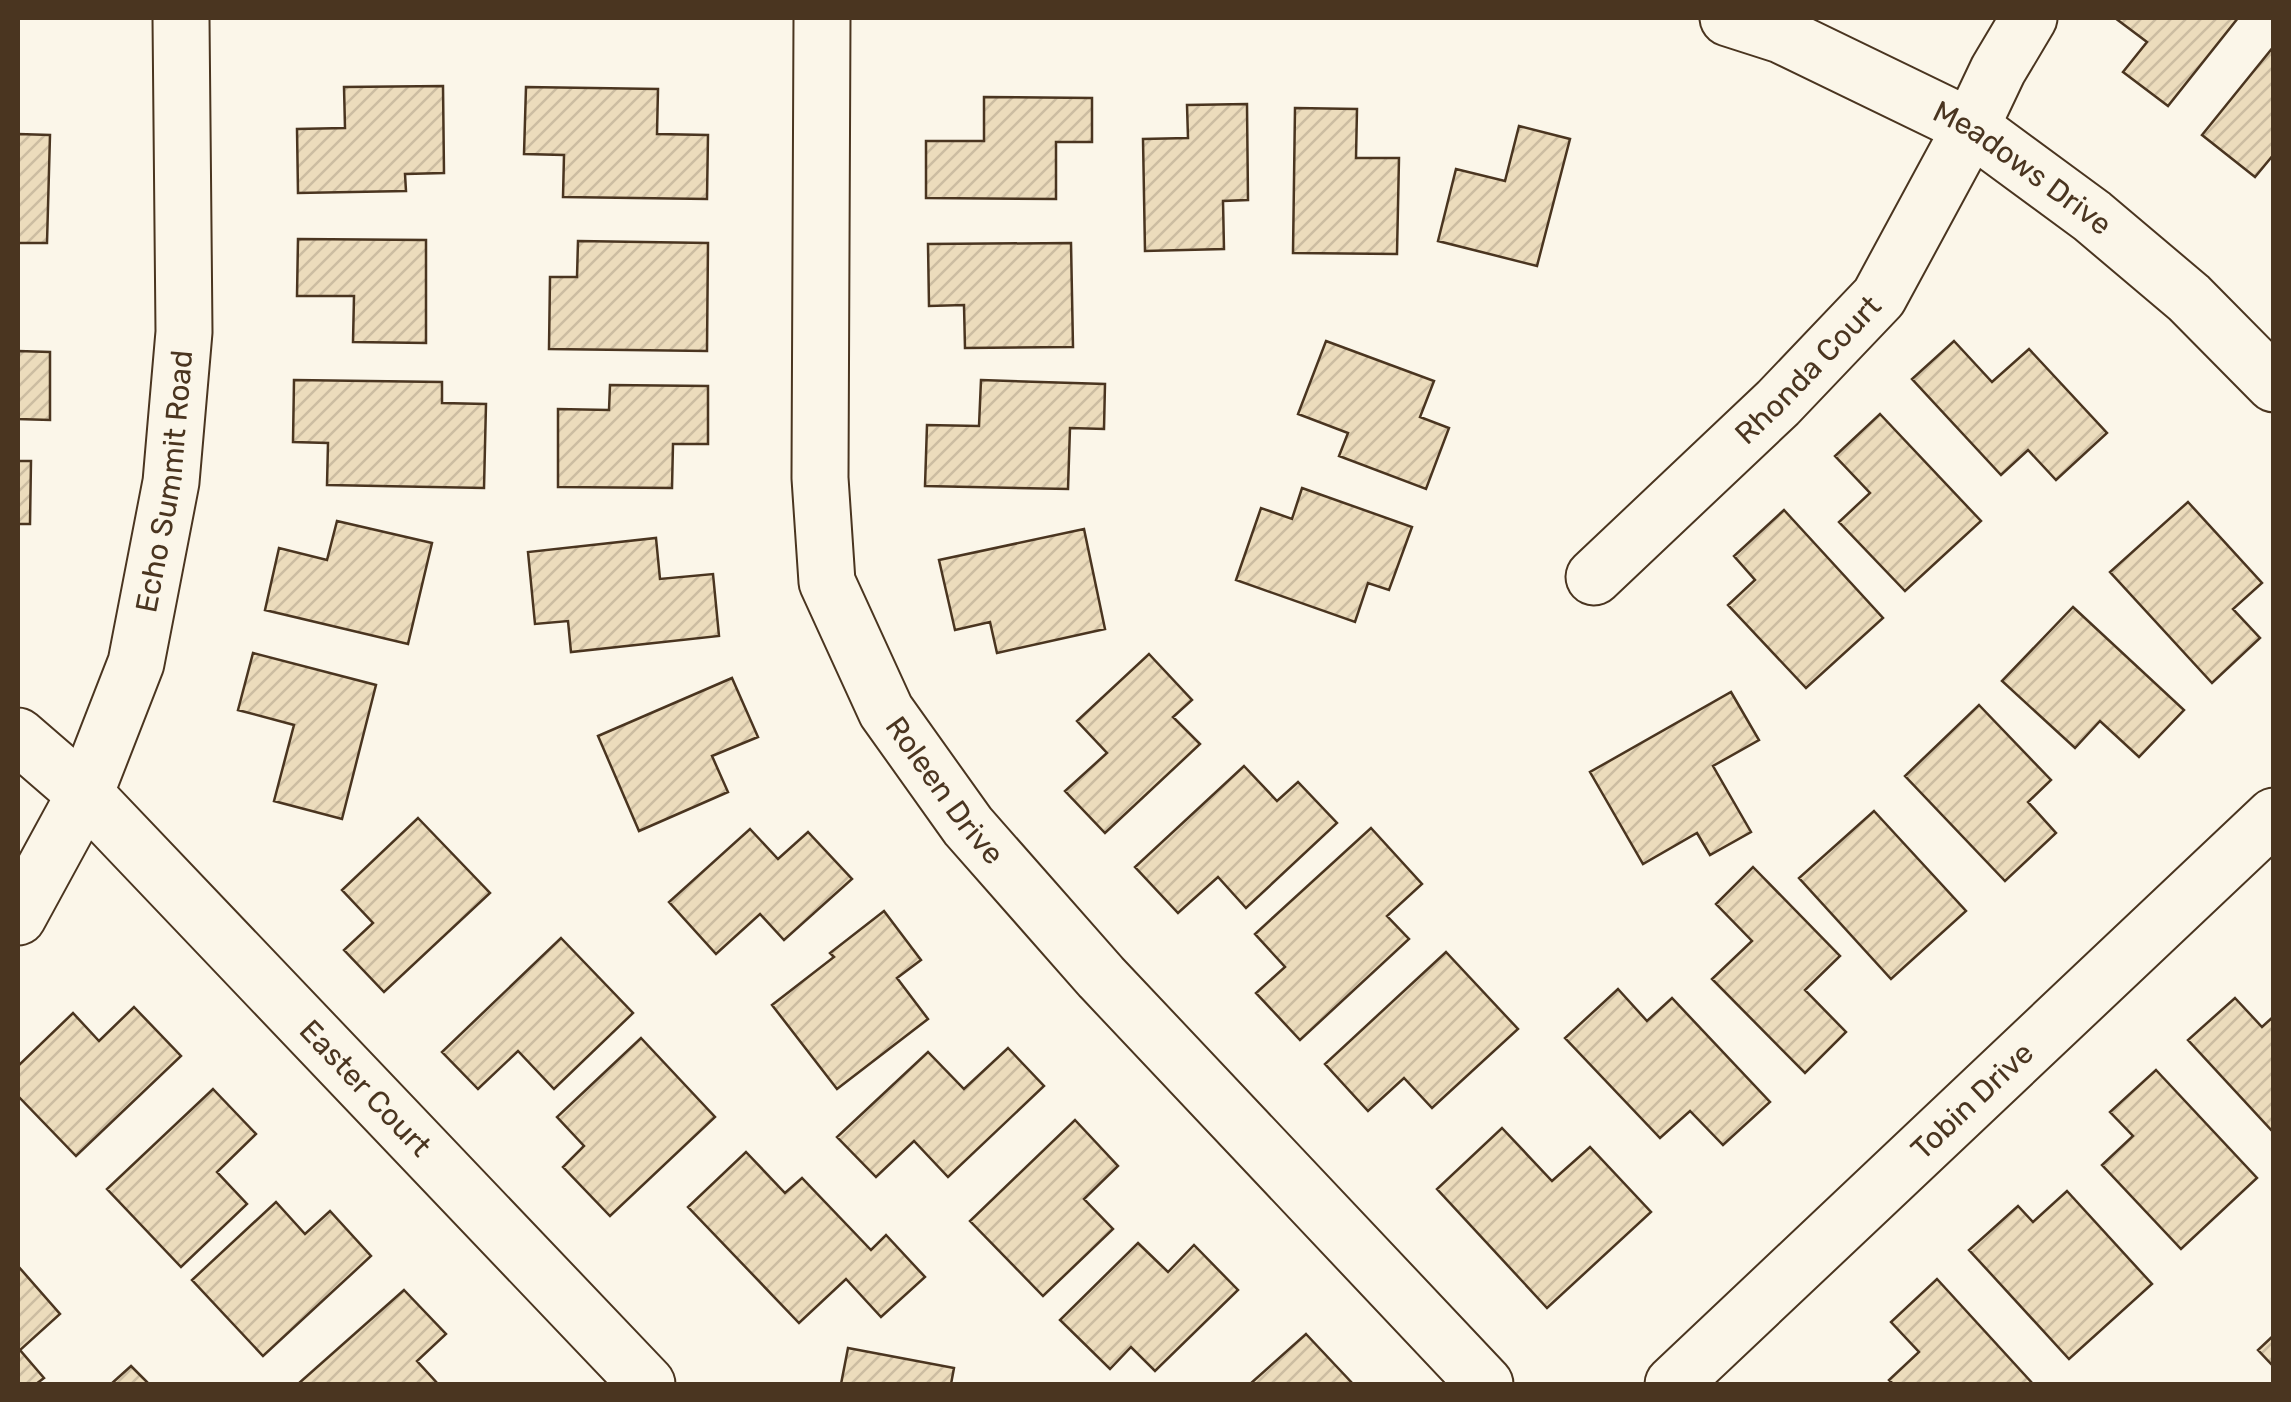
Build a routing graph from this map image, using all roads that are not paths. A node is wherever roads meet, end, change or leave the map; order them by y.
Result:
1 (181, 18) edge
2 (822, 18) edge
3 (1728, 18) edge
4 (2028, 18) edge
5 (1971, 127) junction
6 (2274, 384) edge
7 (1594, 576) dead end
8 (18, 736) edge
9 (85, 794) junction
10 (2274, 816) edge
11 (18, 917) edge
12 (647, 1384) edge
13 (1486, 1384) edge
14 (1674, 1384) edge

1 - 9 street, Echo Summit Road
2 - 13 street, Roleen Drive
3 - 5 street, Meadows Drive
4 - 5 street, Rhonda Court
5 - 6 street, Meadows Drive
5 - 7 street, Rhonda Court
8 - 9 street, Easter Court
9 - 11 street, Echo Summit Road
9 - 12 street, Easter Court
10 - 14 street, Tobin Drive

